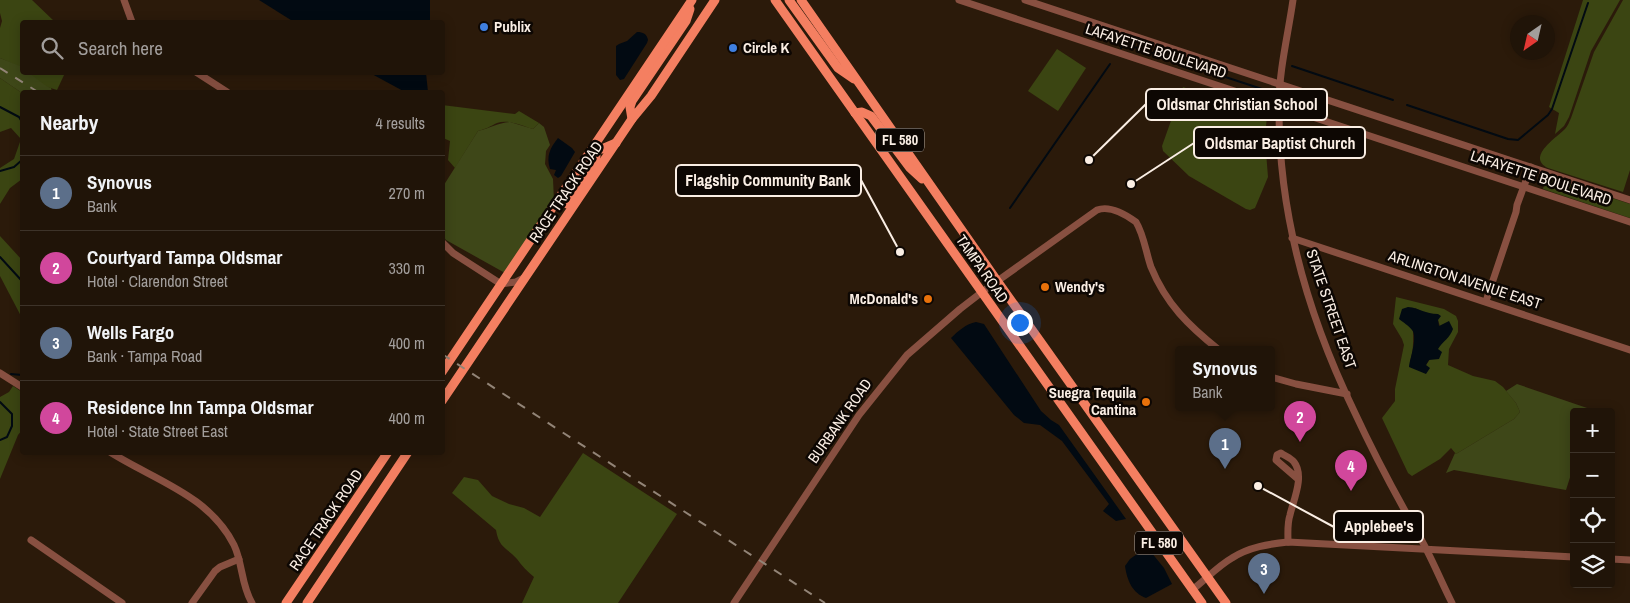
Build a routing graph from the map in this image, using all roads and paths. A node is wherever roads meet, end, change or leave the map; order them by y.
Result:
1 (124, 0) edge
2 (693, 0) edge
3 (710, 0) edge
4 (716, 0) edge
5 (721, 0) edge
6 (775, 0) edge
7 (789, 0) edge
8 (801, 0) edge
9 (959, 0) edge
10 (1025, 0) edge
11 (1293, 0) edge
12 (131, 20) edge
13 (201, 75) edge
14 (858, 82) junction
15 (1280, 84) junction
16 (224, 90) edge
17 (651, 96) junction
18 (1279, 106) junction
19 (855, 113) junction
20 (632, 119) junction
21 (608, 126) junction
22 (616, 143) junction
23 (593, 147) junction
24 (1531, 167) junction
25 (1524, 187) junction
26 (934, 189) junction
27 (1630, 200) edge
28 (1630, 222) edge
29 (552, 238) junction
30 (1292, 238) junction
31 (445, 245) edge
32 (524, 250) junction
33 (544, 250) junction
34 (525, 278) junction
35 (998, 282) junction
36 (501, 284) junction
37 (982, 292) junction
38 (1486, 301) junction
39 (1215, 346) edge
40 (1630, 350) edge
41 (445, 368) edge
42 (0, 373) edge
43 (1275, 379) edge
44 (20, 386) edge
45 (1347, 394) junction
46 (445, 397) edge
47 (115, 455) edge
48 (386, 455) edge
49 (406, 455) edge
50 (1298, 479) dead end
51 (31, 540) dead end
52 (1288, 542) junction
53 (1425, 549) junction
54 (1570, 557) edge
55 (239, 559) junction
56 (1615, 559) edge
57 (1630, 560) edge
58 (1208, 577) junction
59 (1192, 590) junction
60 (122, 603) edge
61 (192, 603) edge
62 (252, 603) edge
63 (286, 603) edge
64 (307, 603) edge
65 (734, 603) edge
66 (1202, 603) edge
67 (1226, 603) edge
68 (1452, 603) edge

1 - 12 street
2 - 20 main road
2 - 21 main road, RACE TRACK ROAD
3 - 20 main road
4 - 17 main road, RACE TRACK ROAD
5 - 17 main road
6 - 19 main road, TAMPA ROAD / FL 580
7 - 14 main road
8 - 14 main road, TAMPA ROAD / FL 580
9 - 18 street, LAFAYETTE BOULEVARD
10 - 15 street, LAFAYETTE BOULEVARD
11 - 15 street, STATE STREET EAST
13 - 16 street
14 - 26 main road, TAMPA ROAD / FL 580
15 - 18 street, STATE STREET EAST
15 - 24 street, LAFAYETTE BOULEVARD
17 - 20 main road, RACE TRACK ROAD
18 - 25 street, LAFAYETTE BOULEVARD
18 - 30 street, STATE STREET EAST
19 - 26 main road
19 - 37 main road, TAMPA ROAD / FL 580
20 - 21 main road
20 - 22 main road, RACE TRACK ROAD
21 - 23 main road, RACE TRACK ROAD
22 - 23 main road
22 - 29 main road, RACE TRACK ROAD
23 - 29 main road
23 - 32 main road, RACE TRACK ROAD
24 - 25 street
24 - 27 street, LAFAYETTE BOULEVARD
25 - 28 street, LAFAYETTE BOULEVARD
25 - 38 street
26 - 35 main road, TAMPA ROAD / FL 580
29 - 33 main road, RACE TRACK ROAD
30 - 38 street, ARLINGTON AVENUE EAST
30 - 45 street, STATE STREET EAST
31 - 36 street
32 - 33 main road
32 - 36 main road, RACE TRACK ROAD
33 - 34 main road, RACE TRACK ROAD
34 - 36 street
34 - 46 main road, RACE TRACK ROAD
35 - 37 street, BURBANK ROAD
35 - 39 street, BURBANK ROAD
35 - 58 main road, TAMPA ROAD / FL 580
36 - 41 main road, RACE TRACK ROAD
37 - 59 main road, TAMPA ROAD / FL 580
37 - 65 street, BURBANK ROAD
38 - 40 street, ARLINGTON AVENUE EAST
42 - 44 street
43 - 45 street
45 - 53 street, STATE STREET EAST
47 - 55 street
48 - 63 main road, RACE TRACK ROAD
49 - 64 main road, RACE TRACK ROAD
50 - 52 street
51 - 60 street
52 - 53 street
52 - 58 street
53 - 54 street
53 - 68 street, STATE STREET EAST
55 - 61 street
55 - 62 street
56 - 57 street
58 - 59 street
58 - 67 main road, TAMPA ROAD / FL 580
59 - 66 main road, TAMPA ROAD / FL 580

